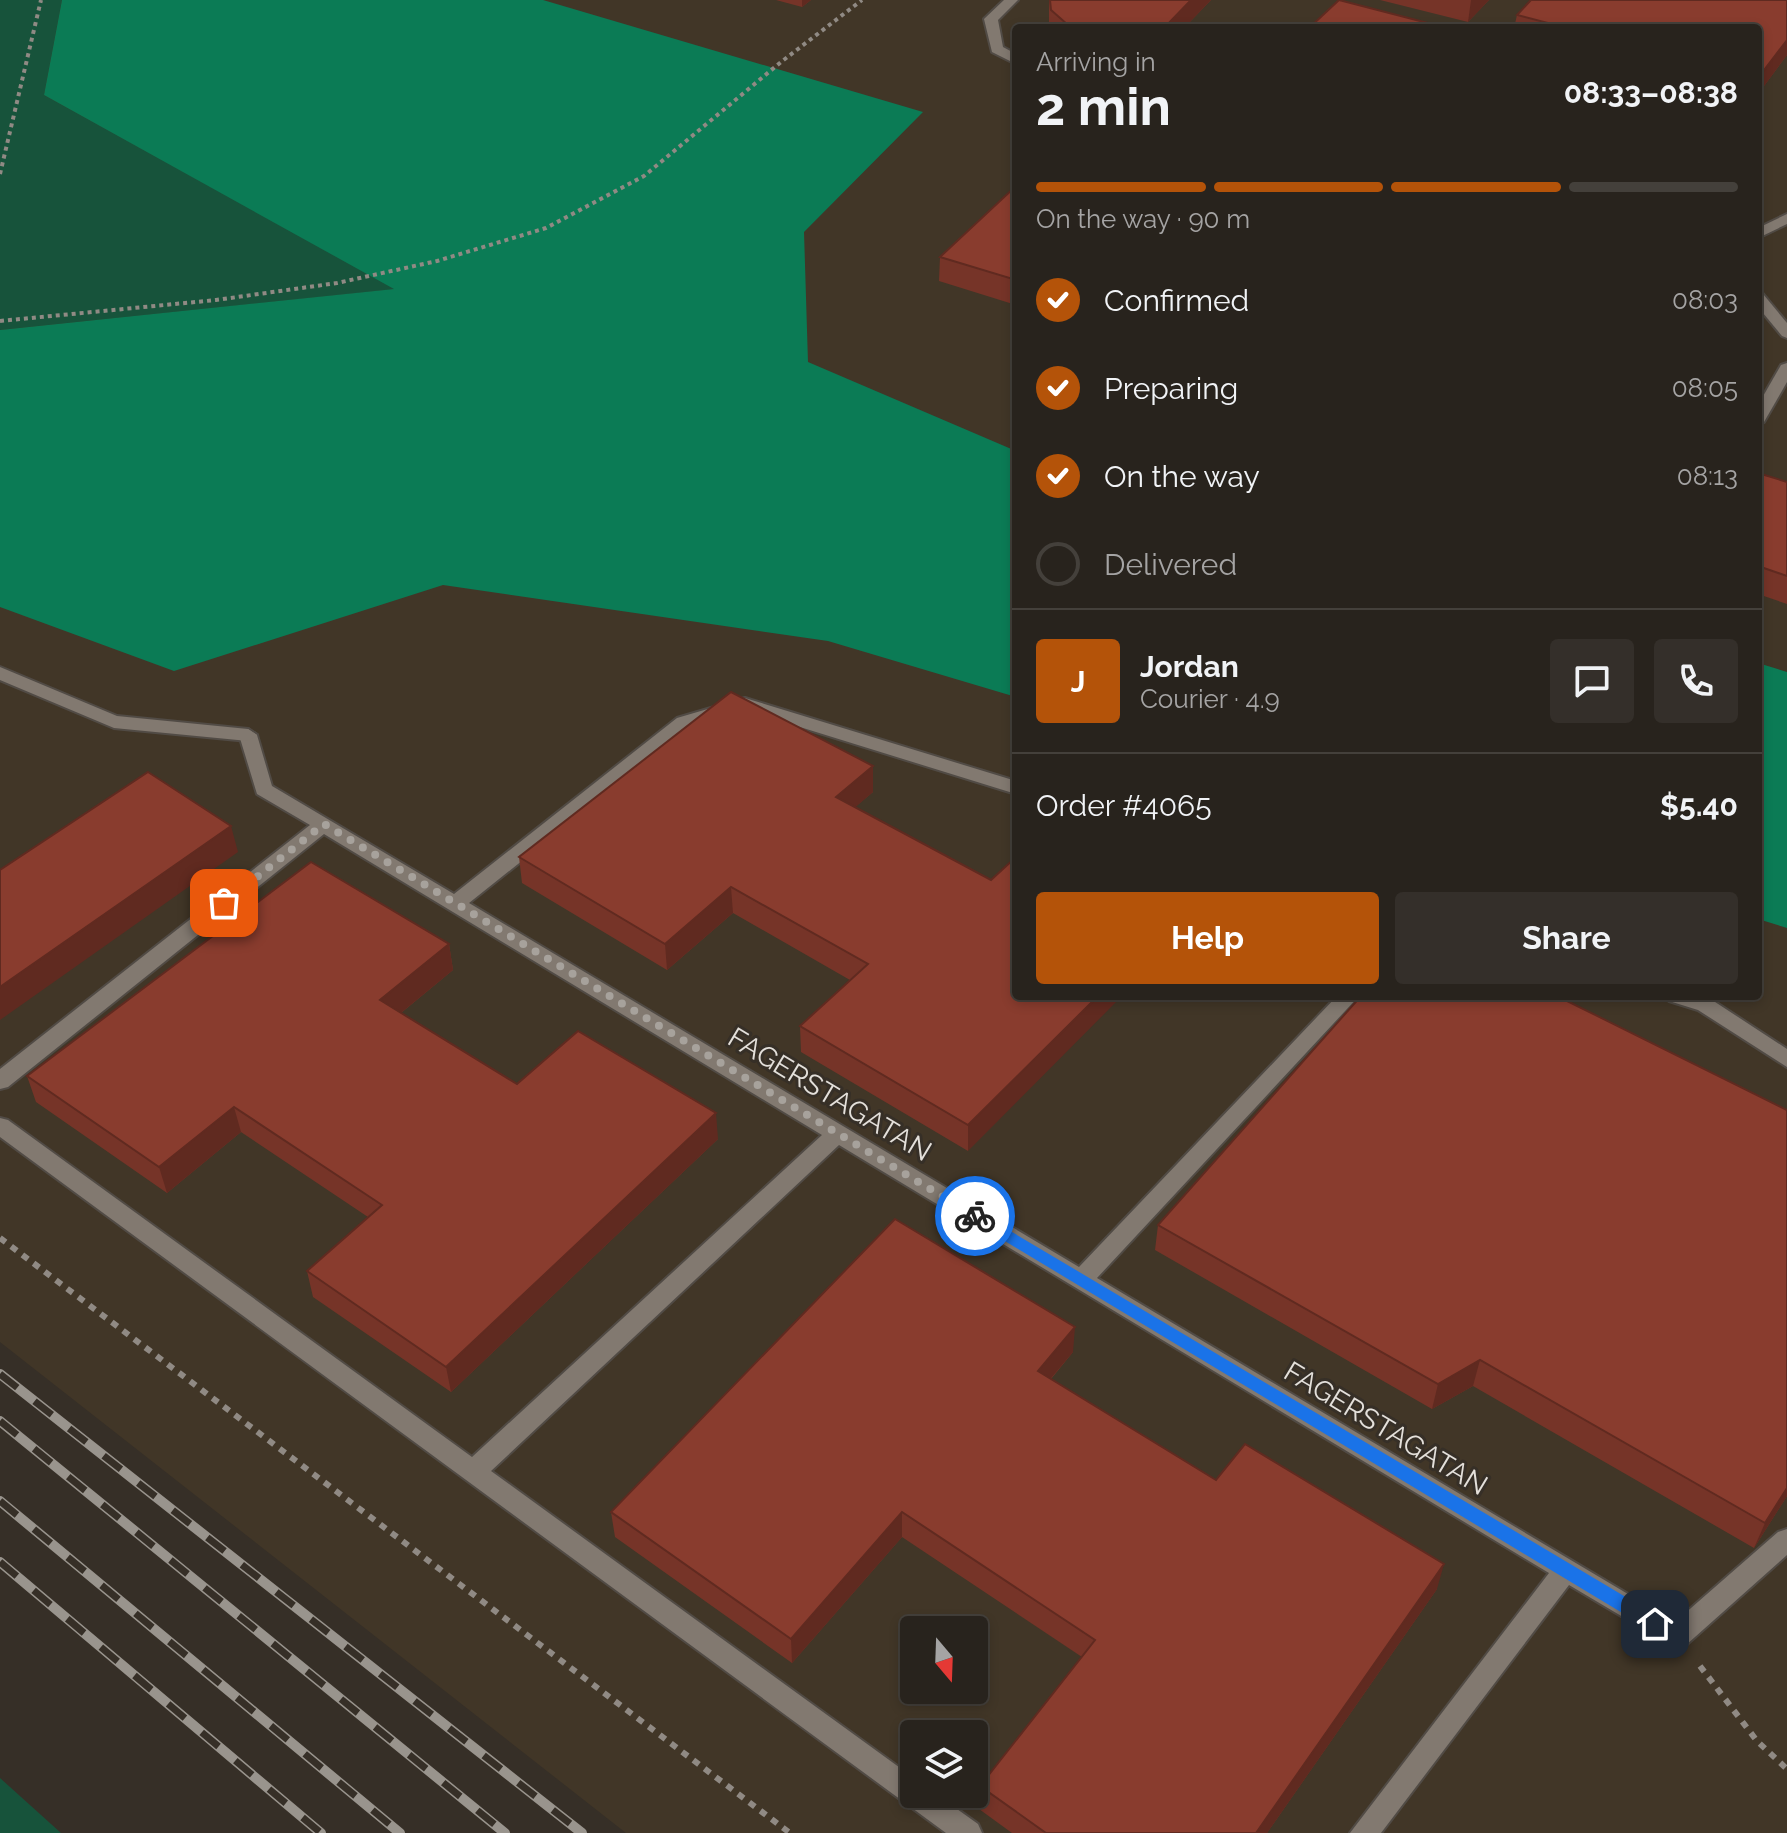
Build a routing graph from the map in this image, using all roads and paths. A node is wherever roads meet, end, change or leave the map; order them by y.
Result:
1 (41, 0) edge
2 (862, 0) edge
3 (1012, 0) edge
4 (1012, 58) edge
5 (0, 174) edge
6 (1787, 218) edge
7 (1762, 232) edge
8 (1762, 302) edge
9 (0, 321) edge
10 (1787, 333) edge
11 (1787, 368) edge
12 (1762, 412) edge
13 (0, 673) edge
14 (1012, 787) edge
15 (324, 824) junction
16 (455, 903) junction
17 (1345, 1000) edge
18 (1689, 1000) edge
19 (1787, 1059) edge
20 (0, 1081) edge
21 (0, 1126) edge
22 (838, 1133) junction
23 (0, 1238) edge
24 (1081, 1280) junction
25 (473, 1472) junction
26 (1787, 1540) edge
27 (1566, 1570) junction
28 (1677, 1637) junction
29 (1787, 1769) edge
30 (900, 1784) edge
31 (933, 1808) edge
32 (790, 1833) edge
33 (968, 1833) edge
34 (1364, 1833) edge

1 - 5 path
2 - 9 path
3 - 4 street
6 - 7 street
8 - 10 street
11 - 12 street
13 - 15 street, FAGERSTAGATAN
14 - 16 street
15 - 16 street, FAGERSTAGATAN
15 - 20 street
16 - 22 street, FAGERSTAGATAN
17 - 24 street
18 - 19 street
21 - 25 street
22 - 24 street, FAGERSTAGATAN
22 - 25 street
23 - 32 path
24 - 27 street, FAGERSTAGATAN
25 - 30 street
26 - 28 street
27 - 28 street, FAGERSTAGATAN
27 - 34 street
28 - 29 path
31 - 33 street

